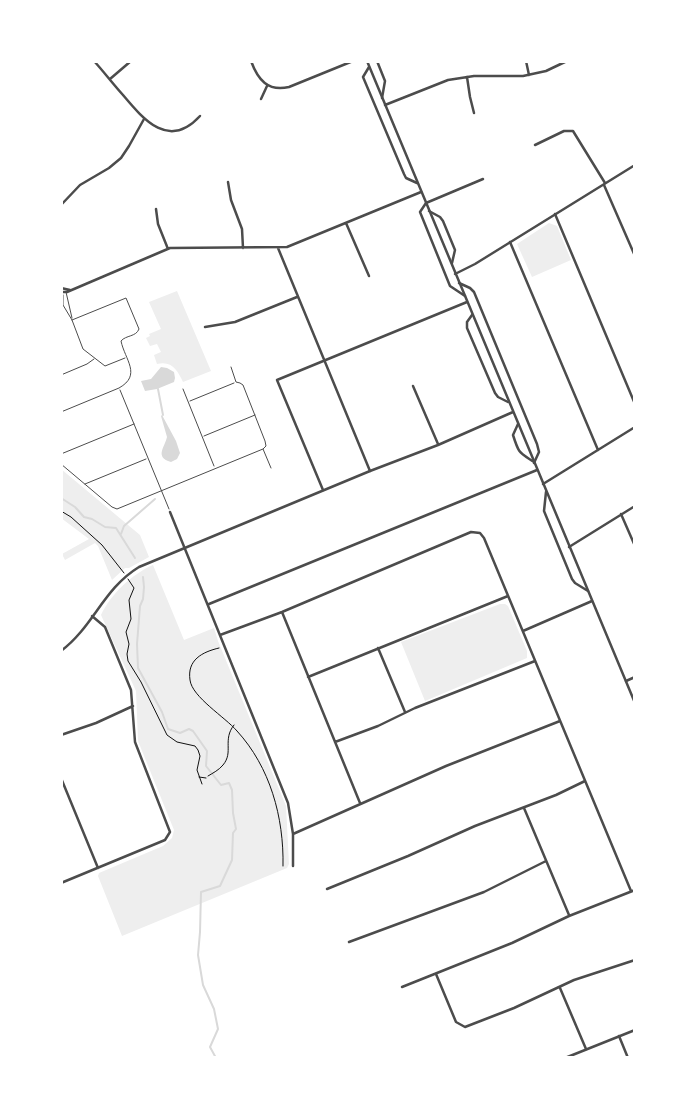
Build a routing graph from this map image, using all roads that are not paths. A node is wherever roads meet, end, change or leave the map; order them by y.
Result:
1 (94, 61) edge
2 (131, 61) edge
3 (251, 61) edge
4 (353, 61) edge
5 (367, 61) edge
6 (377, 61) edge
7 (526, 61) edge
8 (567, 61) edge
9 (369, 66) junction
10 (528, 75) junction
11 (467, 77) junction
12 (110, 79) junction
13 (267, 86) junction
14 (261, 99) dead end
15 (382, 99) junction
16 (385, 104) junction
17 (474, 113) dead end
18 (200, 116) dead end
19 (144, 119) junction
20 (535, 145) dead end
21 (635, 165) edge
22 (483, 179) dead end
23 (228, 182) dead end
24 (417, 183) junction
25 (605, 183) junction
26 (421, 192) junction
27 (426, 203) junction
28 (61, 205) edge
29 (156, 209) dead end
30 (429, 211) junction
31 (555, 214) junction
32 (346, 223) junction
33 (510, 242) junction
34 (243, 247) junction
35 (278, 248) junction
36 (168, 249) junction
37 (634, 250) edge
38 (635, 256) edge
39 (452, 267) junction
40 (456, 274) junction
41 (369, 276) dead end
42 (459, 283) junction
43 (63, 290) edge
44 (465, 296) junction
45 (297, 297) junction
46 (467, 302) junction
47 (472, 315) junction
48 (72, 320) junction
49 (205, 327) dead end
50 (127, 358) junction
51 (94, 359) junction
52 (325, 361) junction
53 (230, 367) dead end
54 (61, 375) edge
55 (236, 382) junction
56 (413, 386) dead end
57 (119, 388) junction
58 (183, 390) dead end
59 (188, 402) junction
60 (509, 402) junction
61 (635, 404) edge
62 (61, 412) edge
63 (513, 412) junction
64 (255, 415) junction
65 (134, 424) junction
66 (518, 424) junction
67 (635, 427) edge
68 (202, 436) junction
69 (438, 445) junction
70 (263, 449) junction
71 (598, 450) junction
72 (61, 454) edge
73 (148, 458) junction
74 (534, 463) junction
75 (61, 464) edge
76 (271, 468) dead end
77 (215, 469) junction
78 (537, 470) junction
79 (370, 471) junction
80 (85, 484) junction
81 (543, 484) junction
82 (161, 491) junction
83 (323, 491) junction
84 (546, 492) junction
85 (635, 506) edge
86 (169, 510) joint
87 (621, 514) junction
88 (635, 546) edge
89 (185, 547) junction
90 (569, 547) junction
91 (588, 590) junction
92 (508, 596) junction
93 (592, 601) junction
94 (209, 604) junction
95 (282, 612) junction
96 (92, 616) junction
97 (523, 631) junction
98 (220, 635) junction
99 (378, 648) junction
100 (61, 651) edge
101 (535, 662) junction
102 (308, 677) junction
103 (635, 677) edge
104 (626, 681) junction
105 (635, 703) edge
106 (133, 706) junction
107 (405, 712) junction
108 (560, 721) junction
109 (61, 736) edge
110 (335, 742) junction
111 (61, 778) edge
112 (585, 781) junction
113 (360, 804) junction
114 (524, 808) junction
115 (293, 834) junction
116 (546, 861) junction
117 (293, 866) dead end
118 (98, 868) junction
119 (61, 883) edge
120 (327, 889) dead end
121 (633, 890) edge
122 (569, 916) junction
123 (349, 942) dead end
124 (635, 960) edge
125 (436, 974) junction
126 (402, 987) dead end
127 (559, 987) junction
128 (635, 1030) edge
129 (619, 1036) junction
130 (586, 1049) junction
131 (565, 1058) edge
132 (628, 1058) edge

1 - 12 street
2 - 12 street
3 - 13 street
4 - 13 street
5 - 9 street
6 - 15 street
7 - 10 street
8 - 10 street
9 - 15 street
9 - 24 street
10 - 11 street
11 - 16 street
11 - 17 street
12 - 19 street
13 - 14 street
15 - 16 street
16 - 24 street
18 - 19 street
19 - 28 street
20 - 25 street
21 - 25 street
22 - 27 street
23 - 34 street
24 - 26 street
25 - 31 street
25 - 37 street
26 - 27 street
26 - 32 street
27 - 30 street
27 - 44 street
29 - 36 street
30 - 39 street
30 - 39 street
31 - 33 street
31 - 61 street
32 - 35 street
32 - 41 street
33 - 40 street
33 - 71 street
34 - 35 street
34 - 36 street
35 - 45 street
36 - 43 street
37 - 38 street
39 - 40 street
40 - 42 street
42 - 44 street
42 - 74 street
43 - 48 lane
43 - 48 lane
44 - 46 street
45 - 49 street
45 - 52 street
46 - 47 street
46 - 52 street
47 - 60 street
47 - 60 street
48 - 50 lane
48 - 51 lane
50 - 51 lane
50 - 57 lane
51 - 54 lane
52 - 79 street
52 - 83 street
53 - 55 lane
55 - 59 lane
55 - 64 lane
56 - 69 street
57 - 62 lane
57 - 65 lane
58 - 59 lane
59 - 68 lane
60 - 63 street
63 - 66 street
63 - 69 street
64 - 68 lane
64 - 70 lane
65 - 72 lane
65 - 73 lane
66 - 74 street
66 - 74 street
67 - 71 street
68 - 77 lane
69 - 79 street
70 - 76 lane
70 - 77 lane
71 - 81 street
73 - 80 lane
73 - 82 lane
74 - 78 street
75 - 80 lane
77 - 82 lane
78 - 81 street
78 - 94 street
79 - 83 street
80 - 82 lane
81 - 84 street
82 - 86 lane
83 - 89 street
84 - 90 street
84 - 91 street
85 - 87 street
86 - 89 street
87 - 88 street
87 - 90 street
89 - 94 street
89 - 96 street
90 - 91 street
91 - 93 street
92 - 95 street
92 - 97 street
92 - 99 street
93 - 97 street
93 - 104 street
94 - 98 street
95 - 98 street
95 - 102 street
96 - 100 street
96 - 106 street
97 - 101 street
98 - 115 street
99 - 102 street
99 - 107 street
101 - 107 street
101 - 108 street
102 - 110 street
103 - 104 street
104 - 105 street
106 - 109 street
106 - 118 street
107 - 110 street
108 - 112 street
108 - 113 street
110 - 113 street
111 - 118 street
112 - 114 street
112 - 121 street
113 - 115 street
114 - 116 street
114 - 120 street
115 - 117 street
116 - 122 street
116 - 123 street
118 - 119 street
121 - 122 street
122 - 125 street
124 - 127 street
125 - 126 street
125 - 127 street
127 - 130 street
128 - 129 street
129 - 130 street
129 - 132 street
130 - 131 street

